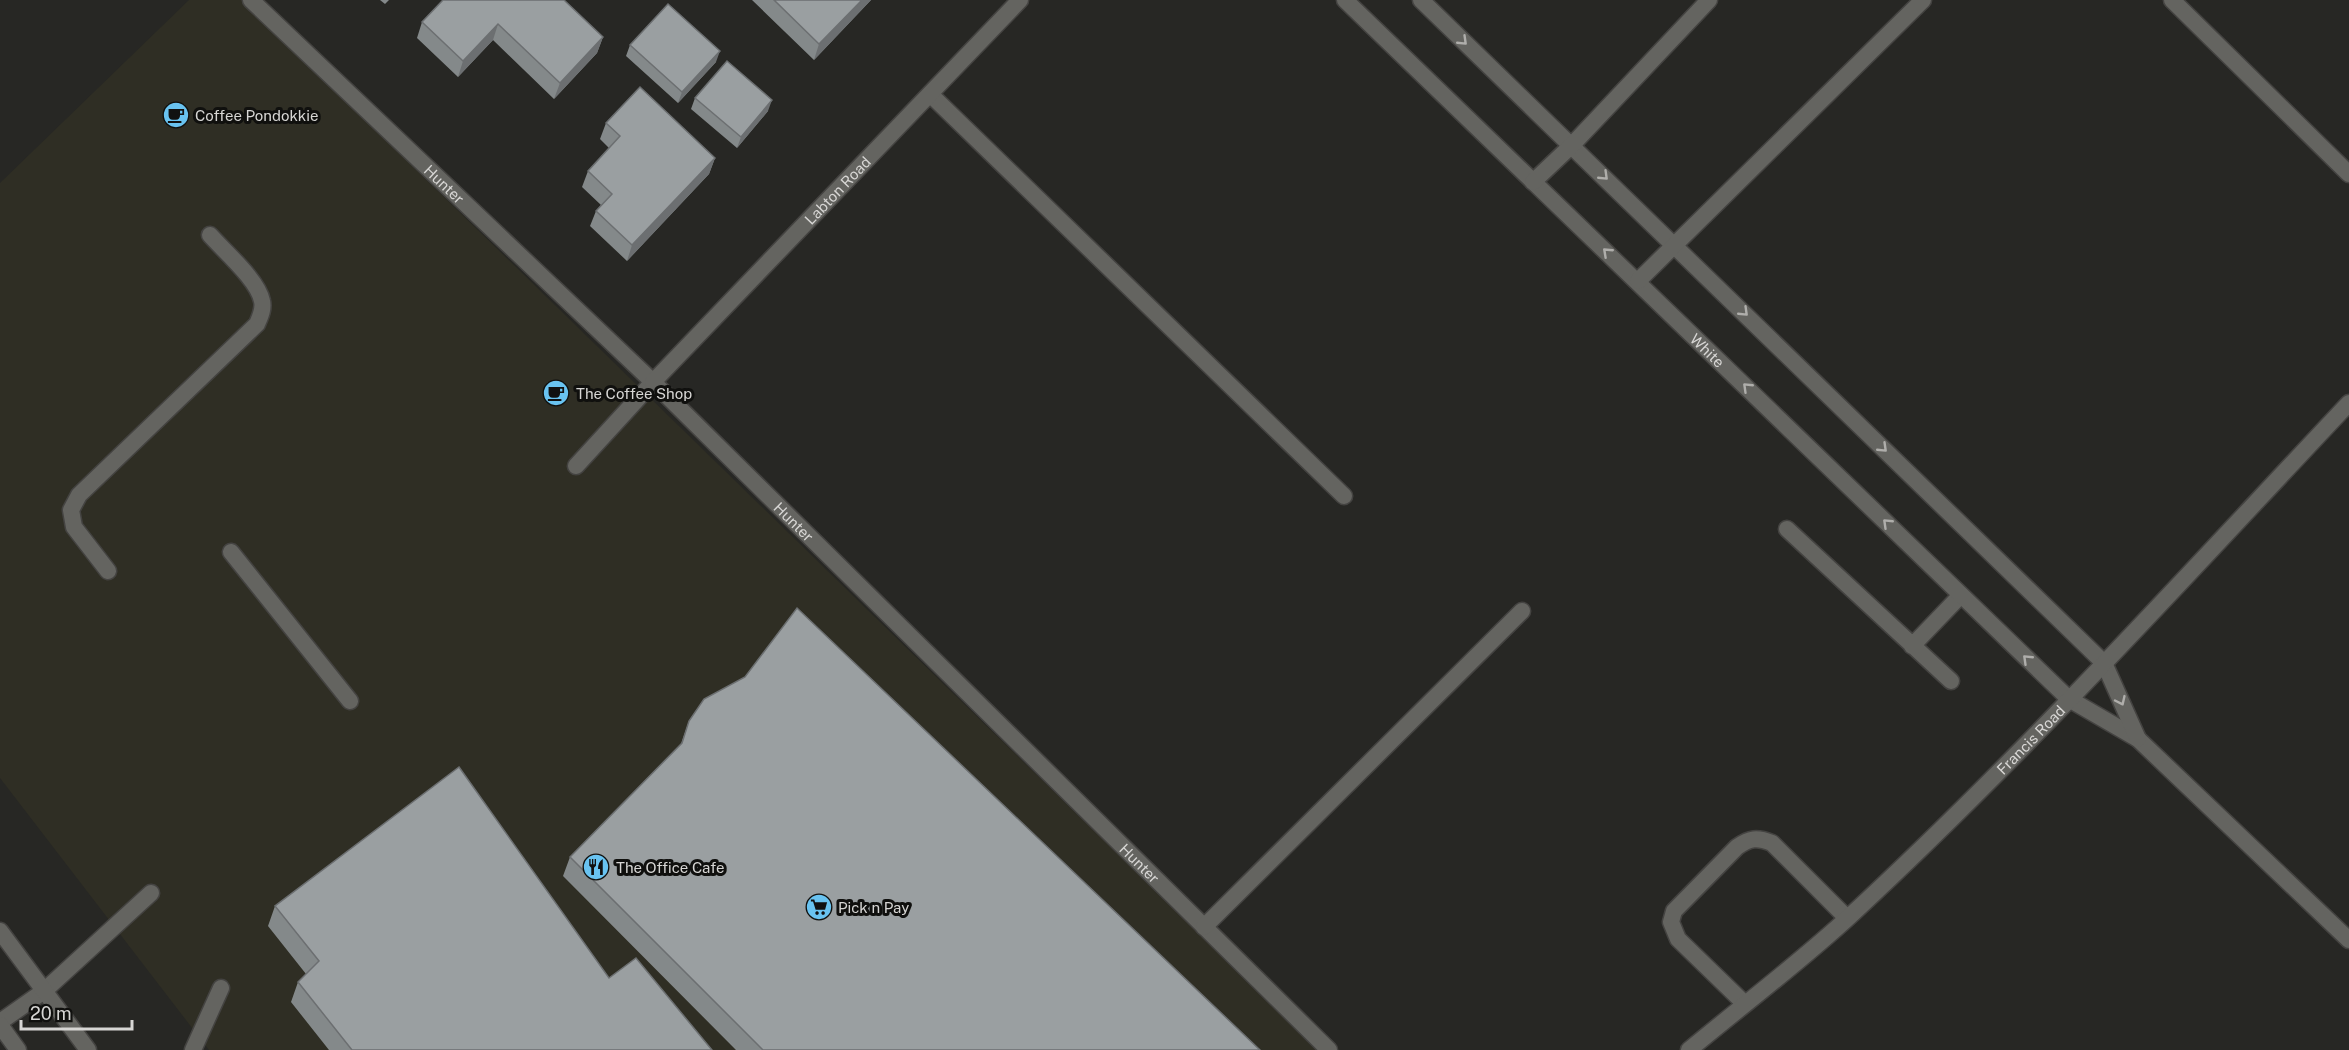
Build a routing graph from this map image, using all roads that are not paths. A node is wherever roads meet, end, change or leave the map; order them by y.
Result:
1 (251, 0) edge
2 (1020, 0) edge
3 (1345, 0) edge
4 (1421, 0) edge
5 (1709, 0) edge
6 (1923, 0) edge
7 (2172, 0) edge
8 (930, 94) junction
9 (1572, 145) junction
10 (2349, 174) edge
11 (1533, 182) junction
12 (210, 235) dead end
13 (1675, 244) junction
14 (1638, 281) junction
15 (653, 382) junction
16 (2349, 403) edge
17 (576, 466) dead end
18 (1344, 496) dead end
19 (1786, 530) dead end
20 (231, 552) dead end
21 (108, 571) dead end
22 (1961, 595) junction
23 (1522, 611) dead end
24 (1912, 646) junction
25 (2104, 663) junction
26 (1951, 681) dead end
27 (2069, 699) junction
28 (350, 701) dead end
29 (2138, 739) junction
30 (151, 893) dead end
31 (1847, 918) junction
32 (1204, 927) junction
33 (0, 931) edge
34 (2349, 940) edge
35 (221, 988) dead end
36 (44, 991) junction
37 (1745, 1004) junction
38 (0, 1024) edge
39 (18, 1050) edge
40 (88, 1050) edge
41 (193, 1050) edge
42 (1329, 1050) edge
43 (1689, 1050) edge

1 - 15 street, Hunter
2 - 8 street, Labton Road
3 - 11 street, White
4 -> 9 street
5 - 9 street
6 - 13 street
7 - 10 street
8 - 15 street, Labton Road
8 - 18 street
9 - 11 street
9 -> 13 street
14 -> 11 street, White
12 - 21 street
13 - 14 street
13 -> 25 street
22 -> 14 street, White
15 - 17 street, Labton Road
15 - 32 street, Hunter
16 - 25 street, Francis Road
19 - 24 street
20 - 28 street
22 - 24 street
27 -> 22 street, White
23 - 32 street
24 - 26 street
25 - 27 street, Francis Road
25 -> 29 street
27 - 29 street, White
27 - 31 street, Francis Road
29 - 34 street
30 - 36 street
31 - 37 street, Francis Road
31 - 37 street
32 - 42 street, Hunter
33 - 36 street
35 - 41 street
36 - 38 street
36 - 40 street
37 - 43 street, Francis Road
38 - 39 street

